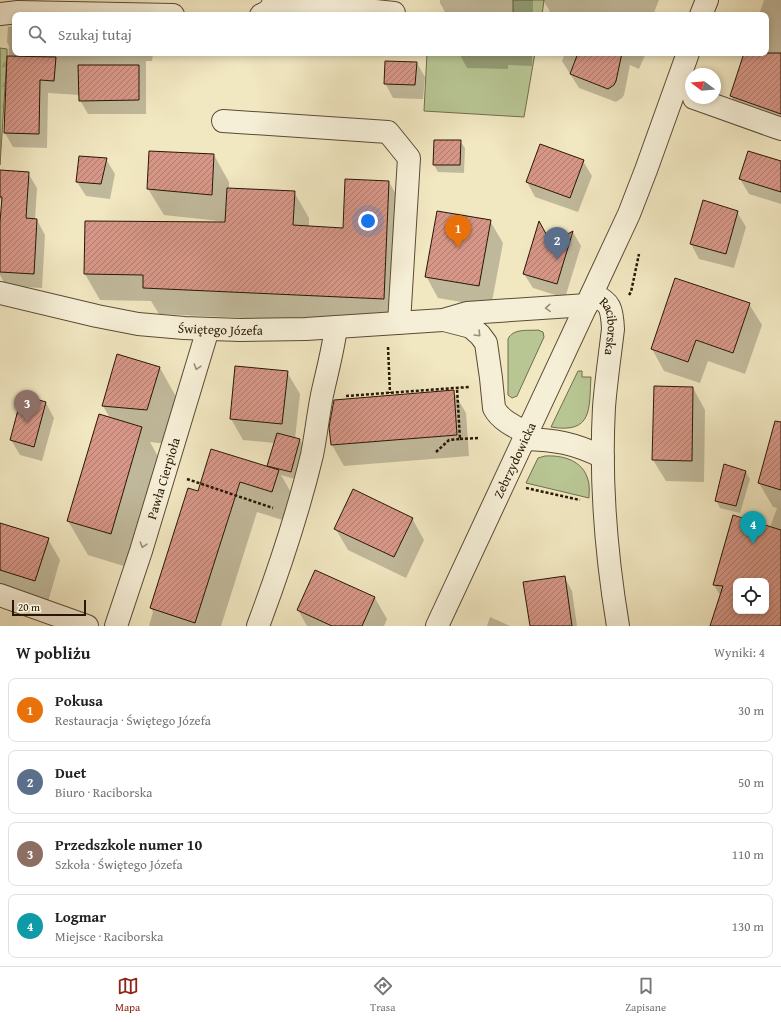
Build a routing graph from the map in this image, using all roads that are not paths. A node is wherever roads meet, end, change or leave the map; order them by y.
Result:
1 (274, 0) edge
2 (707, 0) edge
3 (268, 12) edge
4 (394, 12) dead end
5 (702, 12) edge
6 (12, 13) edge
7 (0, 14) edge
8 (688, 56) edge
9 (687, 68) edge
10 (685, 98) edge
11 (709, 104) edge
12 (223, 121) dead end
13 (781, 129) edge
14 (0, 293) edge
15 (590, 300) junction
16 (443, 320) junction
17 (399, 323) junction
18 (336, 327) junction
19 (208, 329) junction
20 (526, 436) junction
21 (603, 457) junction
22 (0, 595) edge
23 (87, 626) edge
24 (116, 626) edge
25 (258, 626) edge
26 (437, 626) edge
27 (618, 626) edge

1 - 3 street
1 - 4 street
2 - 5 street
6 - 7 street
8 - 9 street, Raciborska
10 - 15 street, Raciborska
11 - 13 street
12 - 17 street
14 - 19 street, Świętego Józefa
15 -> 16 street, Świętego Józefa
15 - 20 street, Zebrzydowicka
15 - 21 street, Raciborska
16 - 17 street, Świętego Józefa
16 -> 20 street, Świętego Józefa
17 - 18 street, Świętego Józefa
18 - 19 street, Świętego Józefa
18 - 25 street
19 -> 24 street, Pawła Cierpioła
20 - 21 street
20 - 26 street, Zebrzydowicka
21 - 27 street, Raciborska
22 - 23 street

